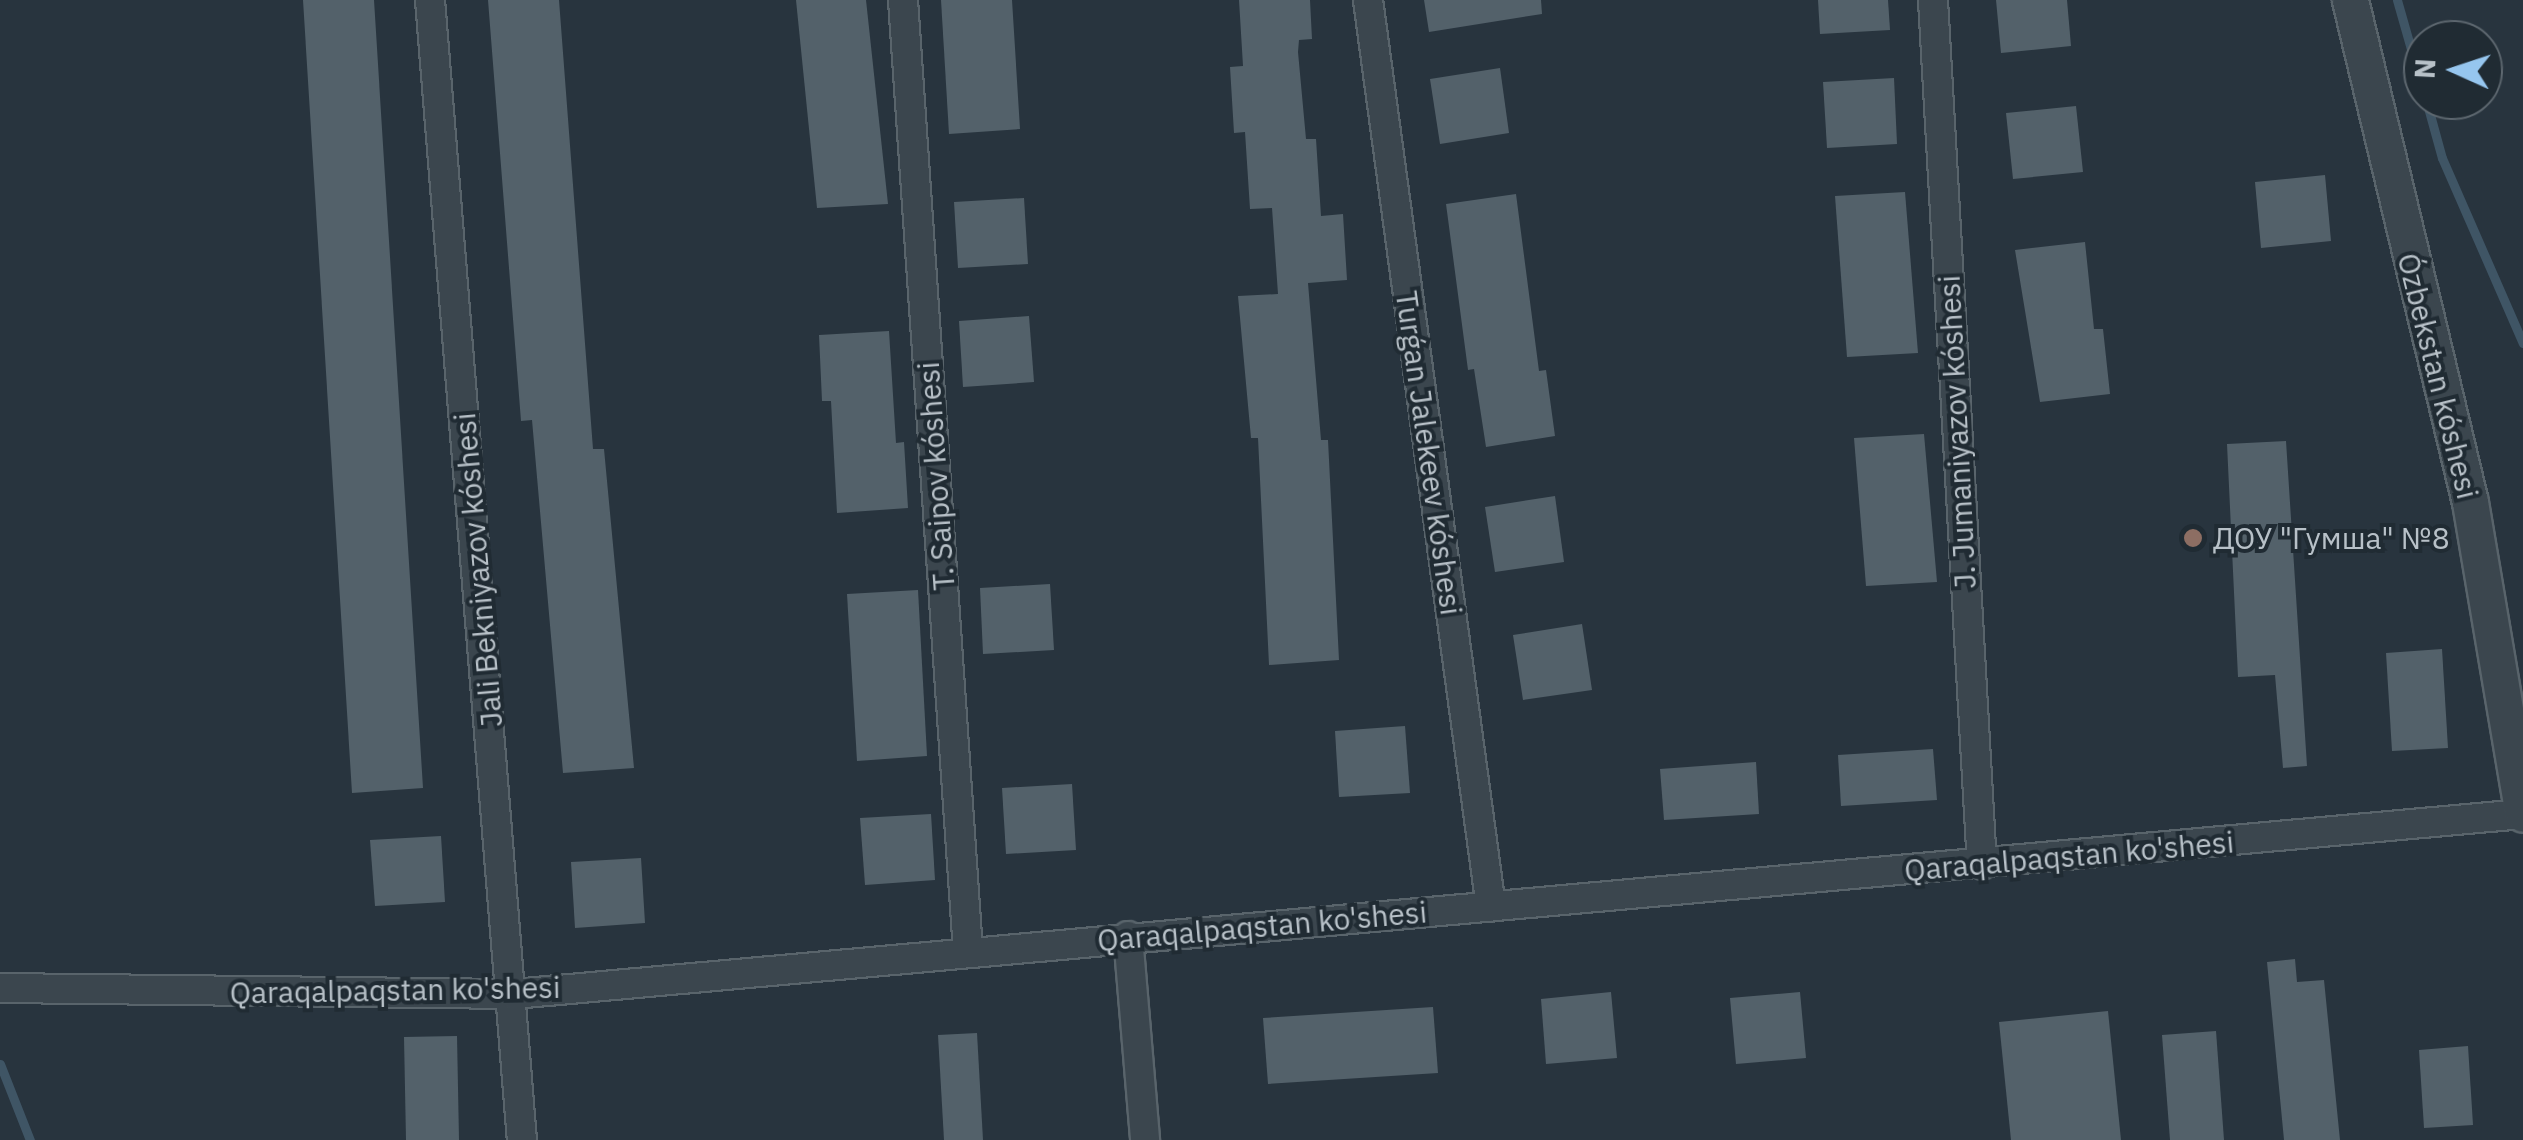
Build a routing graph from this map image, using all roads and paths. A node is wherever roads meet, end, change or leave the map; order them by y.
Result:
1 (430, 0) edge
2 (903, 0) edge
3 (1368, 0) edge
4 (1932, 0) edge
5 (2350, 0) edge
6 (2523, 814) edge
7 (1982, 865) junction
8 (1490, 906) junction
9 (1128, 936) junction
10 (968, 951) junction
11 (0, 988) edge
12 (514, 994) junction
13 (522, 1140) edge
14 (1145, 1140) edge

1 - 12 street, Jali Bekniyazov kóshesi
2 - 10 street, T. Saipov kóshesi
3 - 8 street, Turǵan Jalekeev kóshesi
4 - 7 street, J. Jumaniyazov kóshesi
5 - 6 street, Ózbekstan kóshesi
6 - 7 street, Qaraqalpaqstan ko'shesi
7 - 8 street, Qaraqalpaqstan ko'shesi
8 - 9 street, Qaraqalpaqstan ko'shesi
9 - 10 street, Qaraqalpaqstan ko'shesi
9 - 14 street
10 - 12 street, Qaraqalpaqstan ko'shesi
11 - 12 street, Qaraqalpaqstan ko'shesi
12 - 13 street, Jali Bekniyazov kóshesi

